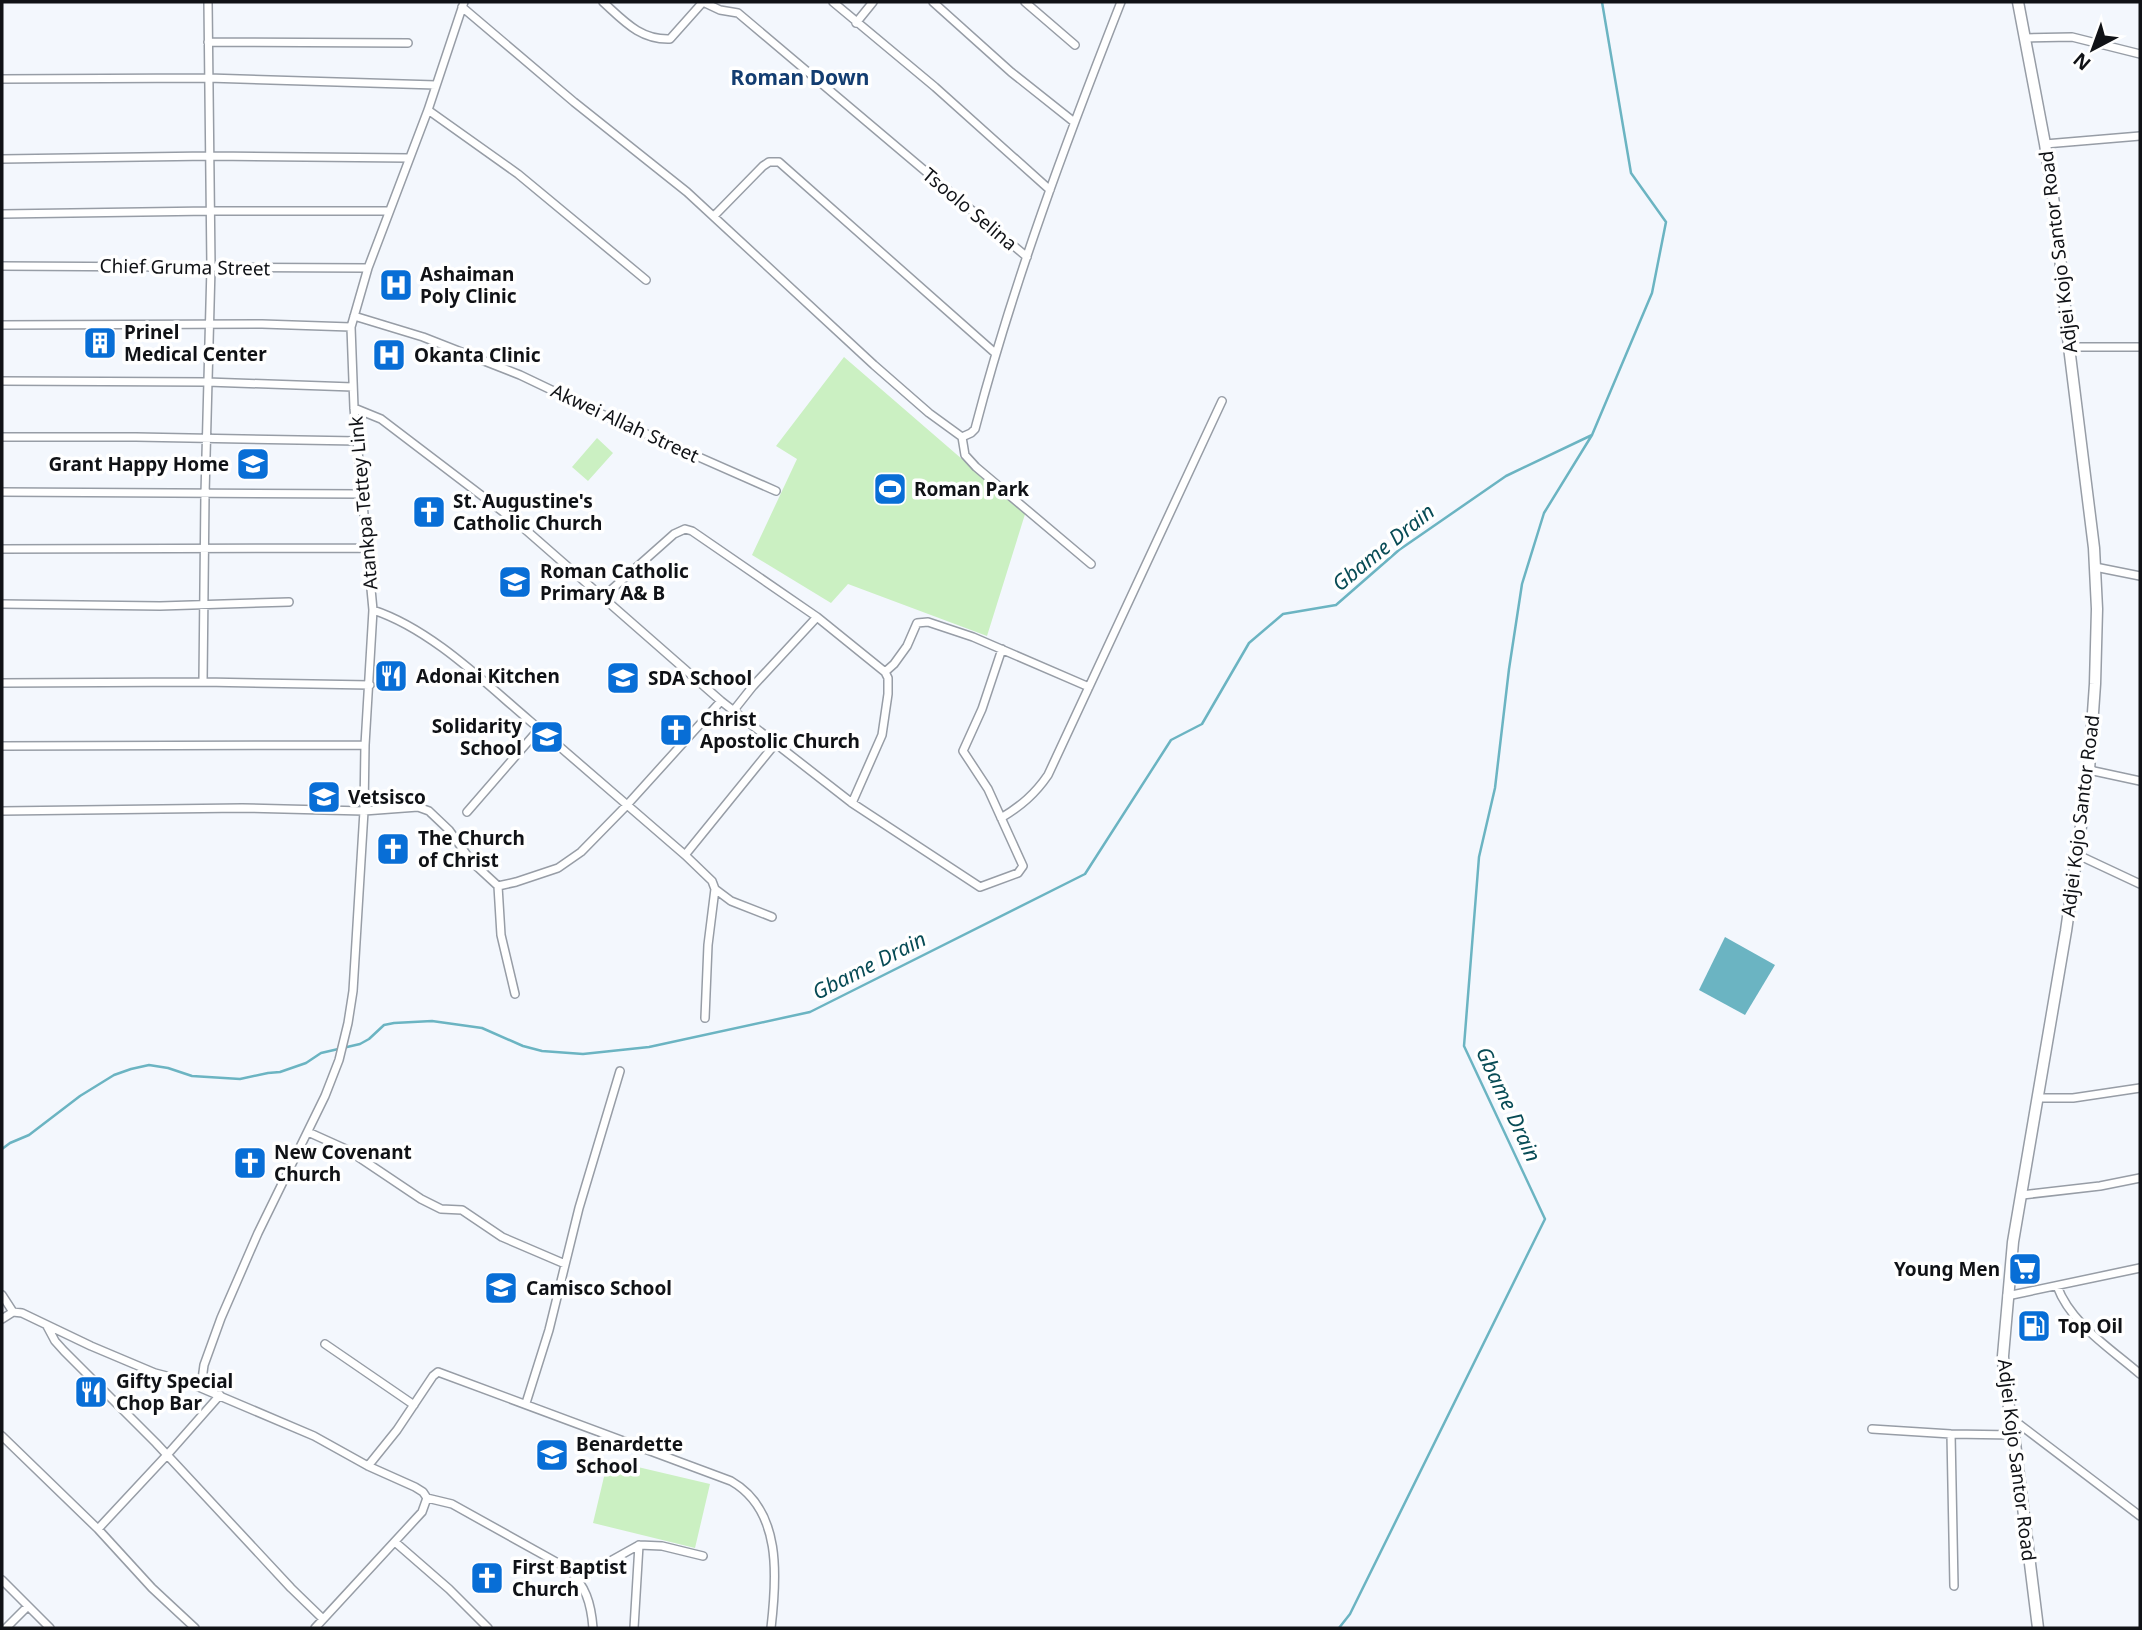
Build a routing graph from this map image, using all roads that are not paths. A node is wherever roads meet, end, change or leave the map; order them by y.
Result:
1 (208, 2) edge
2 (603, 2) edge
3 (833, 2) edge
4 (873, 2) edge
5 (933, 2) edge
6 (1026, 2) edge
7 (1121, 2) edge
8 (2018, 2) edge
9 (463, 4) edge
10 (856, 23) junction
11 (2025, 38) junction
12 (208, 42) junction
13 (408, 43) dead end
14 (1075, 45) dead end
15 (2140, 54) edge
16 (208, 78) junction
17 (2, 79) edge
18 (436, 85) junction
19 (428, 110) junction
20 (1074, 122) junction
21 (2140, 136) edge
22 (2045, 144) junction
23 (210, 156) junction
24 (409, 158) junction
25 (2, 159) edge
26 (1050, 190) junction
27 (211, 211) junction
28 (389, 211) junction
29 (2, 214) edge
30 (714, 216) junction
31 (1027, 257) junction
32 (2, 267) edge
33 (211, 267) junction
34 (368, 268) junction
35 (646, 280) dead end
36 (354, 316) junction
37 (210, 324) junction
38 (2, 325) edge
39 (351, 327) junction
40 (2140, 347) edge
41 (2069, 348) junction
42 (995, 353) junction
43 (2, 381) edge
44 (207, 382) junction
45 (353, 387) junction
46 (1222, 401) dead end
47 (354, 408) junction
48 (2, 437) edge
49 (962, 437) junction
50 (207, 438) junction
51 (358, 441) junction
52 (776, 491) dead end
53 (2, 492) edge
54 (205, 494) junction
55 (363, 494) junction
56 (204, 548) junction
57 (368, 548) junction
58 (2, 549) edge
59 (1091, 564) dead end
60 (2095, 567) junction
61 (2140, 576) edge
62 (603, 597) junction
63 (289, 602) dead end
64 (2, 604) edge
65 (203, 604) junction
66 (373, 610) junction
67 (817, 617) junction
68 (1002, 649) junction
69 (885, 672) junction
70 (203, 681) junction
71 (2, 683) edge
72 (370, 685) junction
73 (1089, 687) junction
74 (720, 701) junction
75 (734, 710) junction
76 (539, 729) junction
77 (775, 744) junction
78 (365, 745) junction
79 (2, 746) edge
80 (2089, 771) junction
81 (2140, 781) edge
82 (852, 803) junction
83 (627, 806) junction
84 (2, 811) edge
85 (364, 811) junction
86 (467, 812) dead end
87 (1001, 818) junction
88 (685, 855) junction
89 (2076, 855) junction
90 (2140, 884) edge
91 (498, 886) junction
92 (715, 889) junction
93 (772, 917) dead end
94 (515, 994) dead end
95 (705, 1018) dead end
96 (620, 1071) dead end
97 (2140, 1088) edge
98 (2038, 1098) junction
99 (308, 1132) junction
100 (2140, 1178) edge
101 (2022, 1195) junction
102 (565, 1264) junction
103 (2140, 1268) edge
104 (2057, 1286) junction
105 (2, 1295) edge
106 (2007, 1296) junction
107 (13, 1312) junction
108 (2, 1319) edge
109 (47, 1326) junction
110 (324, 1344) dead end
111 (2140, 1374) edge
112 (201, 1387) junction
113 (220, 1395) junction
114 (526, 1404) junction
115 (414, 1405) junction
116 (2011, 1418) junction
117 (1871, 1429) dead end
118 (1951, 1434) junction
119 (2014, 1435) junction
120 (2, 1436) edge
121 (167, 1455) junction
122 (368, 1466) junction
123 (427, 1499) junction
124 (2140, 1516) edge
125 (98, 1529) junction
126 (395, 1542) junction
127 (639, 1545) junction
128 (703, 1556) dead end
129 (578, 1579) junction
130 (2, 1580) edge
131 (1954, 1586) dead end
132 (28, 1606) junction
133 (320, 1625) edge
134 (6, 1628) edge
135 (50, 1628) edge
136 (195, 1628) edge
137 (488, 1628) edge
138 (593, 1628) edge
139 (634, 1628) edge
140 (771, 1628) edge
141 (2038, 1628) edge

1 - 12 street
2 - 31 street, Tsoolo Selina
3 - 10 street
4 - 10 street
5 - 20 street
6 - 14 street
7 - 20 street, Tsoolo Selina
8 - 11 street, Adjei Kojo Santor Road
9 - 18 street, Atankpa Tettey Link
9 - 30 street
10 - 26 street
11 - 15 street
11 - 22 street, Adjei Kojo Santor Road
12 - 13 street
12 - 16 street
16 - 17 street
16 - 18 street
16 - 23 street
18 - 19 street, Atankpa Tettey Link
19 - 24 street, Atankpa Tettey Link
19 - 35 street
20 - 26 street, Tsoolo Selina
21 - 22 street
22 - 41 street, Adjei Kojo Santor Road
23 - 24 street
23 - 25 street
23 - 27 street
24 - 28 street, Atankpa Tettey Link
26 - 31 street, Tsoolo Selina
27 - 28 street
27 - 29 street
27 - 33 street
28 - 34 street, Atankpa Tettey Link
30 - 42 street
30 - 49 street
31 - 42 street
32 - 33 street, Chief Gruma Street
33 - 34 street, Chief Gruma Street
33 - 37 street
34 - 36 street, Atankpa Tettey Link
36 - 39 street, Atankpa Tettey Link
36 - 52 street, Akwei Allah Street
37 - 38 street
37 - 39 street
37 - 44 street
39 - 45 street, Atankpa Tettey Link
40 - 41 street
41 - 60 street, Adjei Kojo Santor Road
42 - 49 street
43 - 44 street
44 - 45 street
44 - 50 street
45 - 47 street, Atankpa Tettey Link
46 - 73 street
47 - 51 street, Atankpa Tettey Link
47 - 62 street
48 - 50 street
49 - 59 street
50 - 51 street
50 - 54 street
51 - 55 street, Atankpa Tettey Link
53 - 54 street
54 - 55 street
54 - 56 street
55 - 57 street, Atankpa Tettey Link
56 - 57 street
56 - 58 street
56 - 65 street
57 - 66 street, Atankpa Tettey Link
60 - 61 street
60 - 80 street, Adjei Kojo Santor Road
62 - 67 street
62 - 74 street
63 - 65 street
64 - 65 street
65 - 70 street
66 - 72 street, Atankpa Tettey Link
66 - 76 street
67 - 69 street
67 - 75 street
68 - 69 street
68 - 73 street
68 - 87 street
69 - 82 street
70 - 71 street
70 - 72 street
72 - 78 street, Atankpa Tettey Link
73 - 87 street
74 - 75 street
74 - 83 street
75 - 77 street
76 - 83 street
76 - 86 street
77 - 82 street
77 - 88 street
78 - 79 street
78 - 85 street, Atankpa Tettey Link
80 - 81 street
80 - 89 street, Adjei Kojo Santor Road
82 - 87 street
83 - 88 street
83 - 91 street
84 - 85 street
85 - 91 street
85 - 99 street, Atankpa Tettey Link
88 - 92 street
89 - 90 street
89 - 98 street, Adjei Kojo Santor Road
91 - 94 street
92 - 93 street
92 - 95 street
96 - 102 street
97 - 98 street
98 - 101 street, Adjei Kojo Santor Road
99 - 102 street
99 - 112 street, Atankpa Tettey Link
100 - 101 street
101 - 106 street, Adjei Kojo Santor Road
102 - 114 street
103 - 104 street
104 - 106 street
104 - 111 street
105 - 107 street
106 - 116 street, Adjei Kojo Santor Road
107 - 108 street
107 - 109 street
109 - 112 street
109 - 121 street
110 - 115 street
112 - 113 street
113 - 121 street
113 - 122 street
114 - 115 street
114 - 140 street
115 - 122 street
116 - 119 street, Adjei Kojo Santor Road
116 - 124 street
117 - 118 street
118 - 119 street
118 - 131 street
119 - 141 street, Adjei Kojo Santor Road
120 - 125 street
121 - 125 street
121 - 133 street
122 - 123 street
123 - 126 street
123 - 129 street
125 - 136 street
126 - 133 street
126 - 137 street
127 - 128 street
127 - 129 street
127 - 139 street
129 - 138 street
130 - 132 street
132 - 134 street
132 - 135 street

